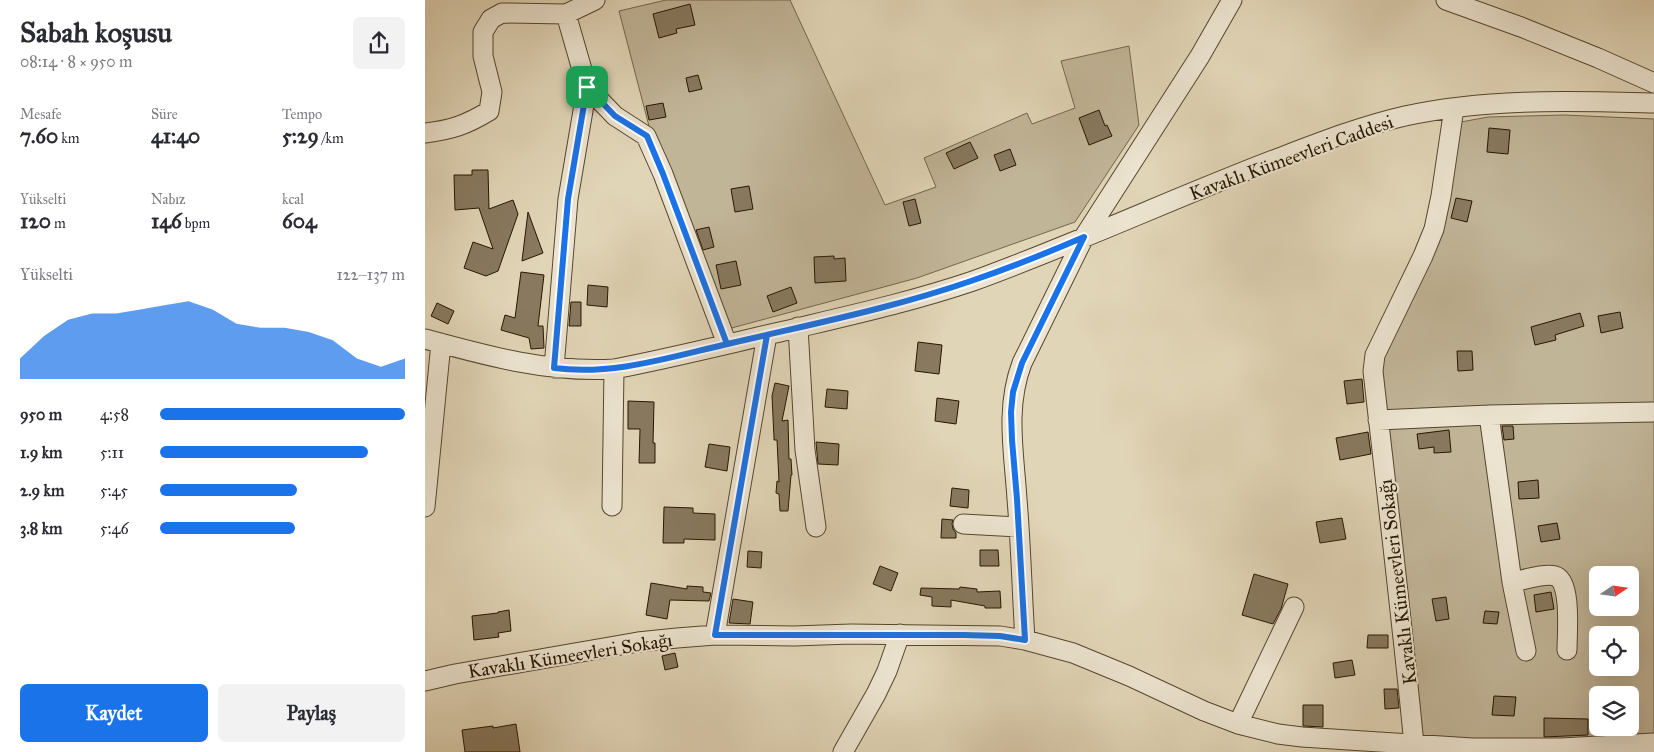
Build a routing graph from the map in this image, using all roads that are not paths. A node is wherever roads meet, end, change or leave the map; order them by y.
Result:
1 (595, 0) edge
2 (1232, 0) edge
3 (1446, 0) edge
4 (566, 14) junction
5 (1654, 83) edge
6 (587, 87) junction
7 (1654, 103) edge
8 (1454, 108) junction
9 (425, 133) edge
10 (1084, 237) junction
11 (798, 328) junction
12 (767, 335) junction
13 (433, 341) edge
14 (727, 344) junction
15 (554, 368) junction
16 (614, 369) junction
17 (1654, 412) edge
18 (1489, 415) junction
19 (1378, 420) junction
20 (612, 506) dead end
21 (425, 507) edge
22 (963, 524) dead end
23 (816, 527) dead end
24 (1019, 527) junction
25 (1513, 582) junction
26 (1294, 607) dead end
27 (901, 634) junction
28 (715, 635) junction
29 (1025, 640) junction
30 (1567, 650) dead end
31 (1526, 651) dead end
32 (425, 681) edge
33 (1238, 724) junction
34 (1654, 743) edge
35 (1414, 745) junction
36 (843, 752) edge

1 - 4 street
2 - 10 street
3 - 5 street
4 - 6 street
4 - 9 street
6 - 14 street
6 - 15 street
7 - 8 street, Kavaklı Kümeevleri Caddesi
8 - 10 street, Kavaklı Kümeevleri Caddesi
8 - 19 street, Kavaklı Kümeevleri Sokağı
10 - 11 street, Kavaklı Kümeevleri Caddesi
10 - 24 street
11 - 12 street, Kavaklı Kümeevleri Caddesi
11 - 23 street
12 - 14 street, Kavaklı Kümeevleri Caddesi
12 - 28 street
13 - 15 street, Kavaklı Kümeevleri Caddesi
13 - 21 street
14 - 16 street, Kavaklı Kümeevleri Caddesi
15 - 16 street, Kavaklı Kümeevleri Caddesi
16 - 20 street
17 - 18 street
18 - 19 street
18 - 25 street
19 - 35 street, Kavaklı Kümeevleri Sokağı
22 - 24 street
24 - 29 street
25 - 30 street
25 - 31 street
26 - 33 street
27 - 28 street, Kavaklı Kümeevleri Sokağı
27 - 29 street, Kavaklı Kümeevleri Sokağı
27 - 36 street
28 - 32 street, Kavaklı Kümeevleri Sokağı
29 - 33 street, Kavaklı Kümeevleri Sokağı
33 - 35 street, Kavaklı Kümeevleri Sokağı
34 - 35 street, Kavaklı Kümeevleri Sokağı

